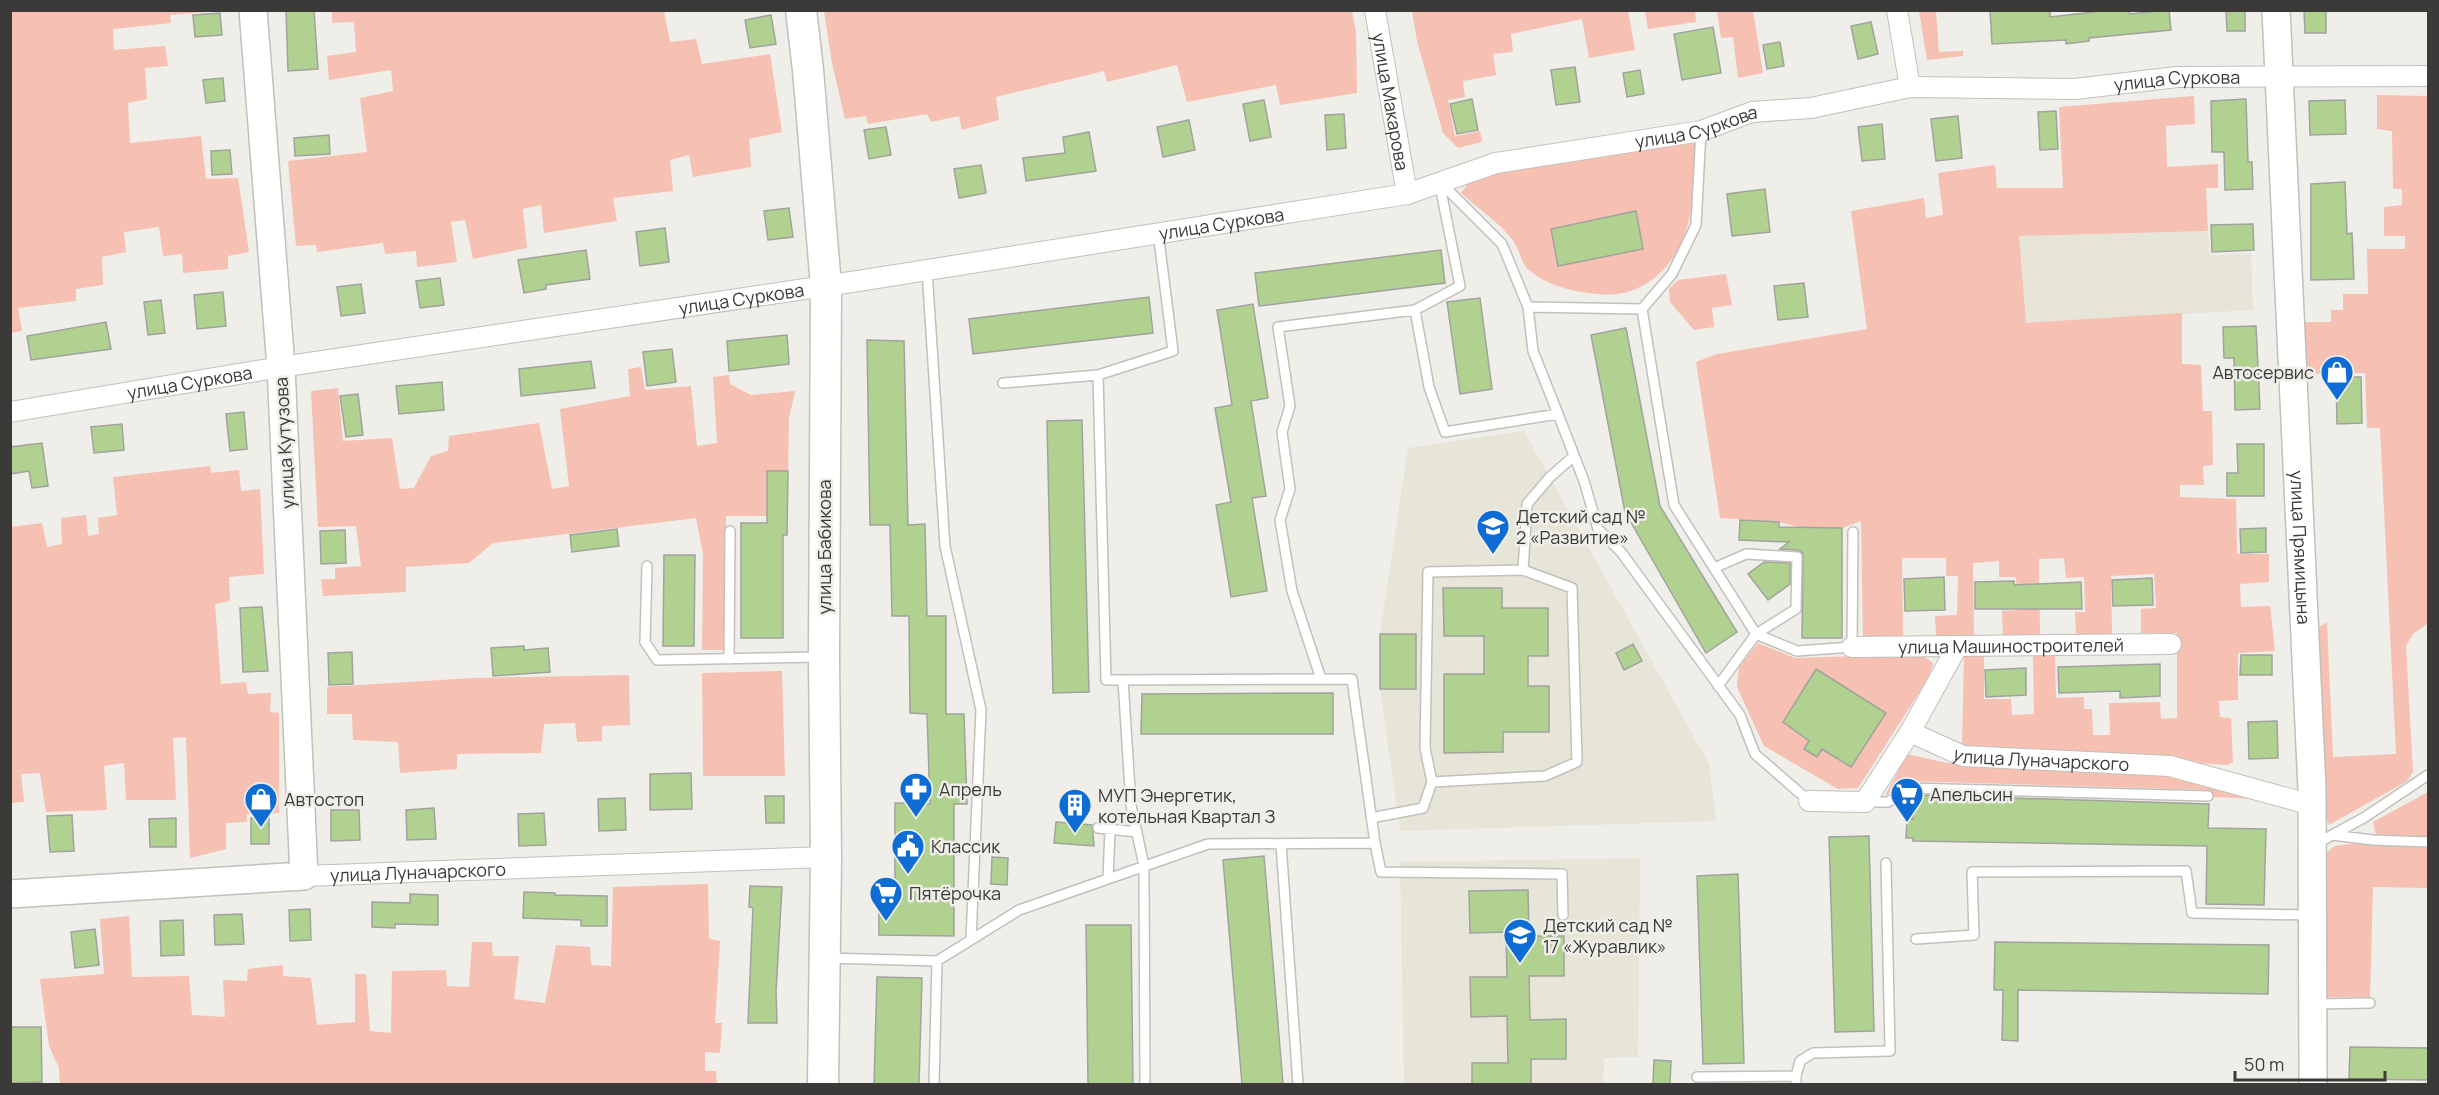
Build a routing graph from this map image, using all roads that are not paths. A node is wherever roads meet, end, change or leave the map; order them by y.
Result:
1 (253, 10) edge
2 (801, 10) edge
3 (1375, 10) edge
4 (1897, 10) edge
5 (2276, 10) edge
6 (2428, 76) edge
7 (2279, 77) junction
8 (1910, 87) junction
9 (1701, 131) junction
10 (1439, 181) junction
11 (1407, 194) junction
12 (1158, 232) junction
13 (927, 270) junction
14 (826, 286) junction
15 (1528, 307) junction
16 (1642, 309) junction
17 (1415, 310) junction
18 (281, 367) junction
19 (1098, 375) junction
20 (1002, 383) dead end
21 (10, 412) edge
22 (1558, 414) junction
23 (1574, 456) junction
24 (730, 531) dead end
25 (1852, 532) dead end
26 (647, 566) dead end
27 (1714, 567) junction
28 (1523, 570) junction
29 (1756, 633) junction
30 (2171, 644) dead end
31 (1852, 646) junction
32 (1957, 647) junction
33 (824, 657) junction
34 (729, 659) junction
35 (1321, 679) junction
36 (1123, 680) junction
37 (1718, 686) junction
38 (1910, 732) junction
39 (2428, 775) edge
40 (1432, 782) junction
41 (2208, 796) dead end
42 (1809, 801) joint
43 (1866, 802) junction
44 (2312, 806) junction
45 (1371, 818) junction
46 (1098, 828) dead end
47 (1110, 830) junction
48 (1137, 832) junction
49 (2322, 840) junction
50 (2428, 842) edge
51 (1375, 843) junction
52 (1281, 844) junction
53 (826, 857) junction
54 (1886, 863) dead end
55 (1144, 866) junction
56 (304, 876) junction
57 (1108, 879) junction
58 (10, 894) edge
59 (1563, 915) dead end
60 (2312, 915) junction
61 (971, 939) junction
62 (1916, 939) dead end
63 (825, 958) junction
64 (937, 961) junction
65 (2370, 1003) dead end
66 (2313, 1004) junction
67 (1697, 1077) dead end
68 (1796, 1080) edge
69 (823, 1084) edge
70 (934, 1084) edge
71 (1145, 1084) edge
72 (1298, 1084) edge
73 (2313, 1084) edge

1 - 18 street, улица Кутузова
2 - 14 main road, улица Бабикова
3 - 11 street, улица Макарова
4 - 8 street
5 - 7 street, улица Прямицына
6 - 7 street, улица Суркова
7 - 8 street, улица Суркова
7 - 44 street, улица Прямицына
8 - 9 street, улица Суркова
9 - 10 street, улица Суркова
9 - 16 lane
10 - 11 street, улица Суркова
10 - 15 lane
10 - 17 lane
11 - 12 street, улица Суркова
12 - 13 street, улица Суркова
12 - 19 lane
13 - 14 street, улица Суркова
13 - 61 lane
14 - 18 street, улица Суркова
14 - 33 main road, улица Бабикова
15 - 16 lane
15 - 22 lane
16 - 27 lane
17 - 22 lane
17 - 35 lane
18 - 21 street, улица Суркова
18 - 56 street, улица Кутузова
19 - 20 lane
19 - 36 lane
22 - 23 lane
23 - 28 lane
23 - 37 lane
24 - 34 lane
25 - 31 lane
26 - 34 lane
27 - 29 lane
27 - 29 lane
28 - 40 lane
28 - 40 lane
29 - 31 lane
29 - 37 lane
30 - 32 street, улица Машиностроителей
31 - 32 street, улица Машиностроителей
32 - 38 street
33 - 34 lane
33 - 53 main road, улица Бабикова
35 - 36 lane
35 - 45 lane
36 - 48 lane
37 - 42 lane
38 - 43 street
38 - 44 street, улица Луначарского
39 - 49 lane
40 - 45 lane
41 - 43 lane
42 - 43 street
44 - 49 street, улица Прямицына
45 - 51 lane
46 - 47 lane
47 - 48 lane
47 - 57 lane
48 - 55 lane
49 - 50 lane
49 - 60 street, улица Прямицына
51 - 52 lane
51 - 59 lane
52 - 55 lane
52 - 72 lane
53 - 56 street, улица Луначарского
53 - 63 main road, улица Бабикова
54 - 68 lane
55 - 57 lane
55 - 71 lane
56 - 58 street, улица Луначарского
57 - 61 lane
60 - 62 lane
60 - 66 street, улица Прямицына
61 - 64 lane
63 - 64 lane
63 - 69 main road, улица Бабикова
64 - 70 lane
65 - 66 lane
66 - 73 street, улица Прямицына
67 - 68 lane

